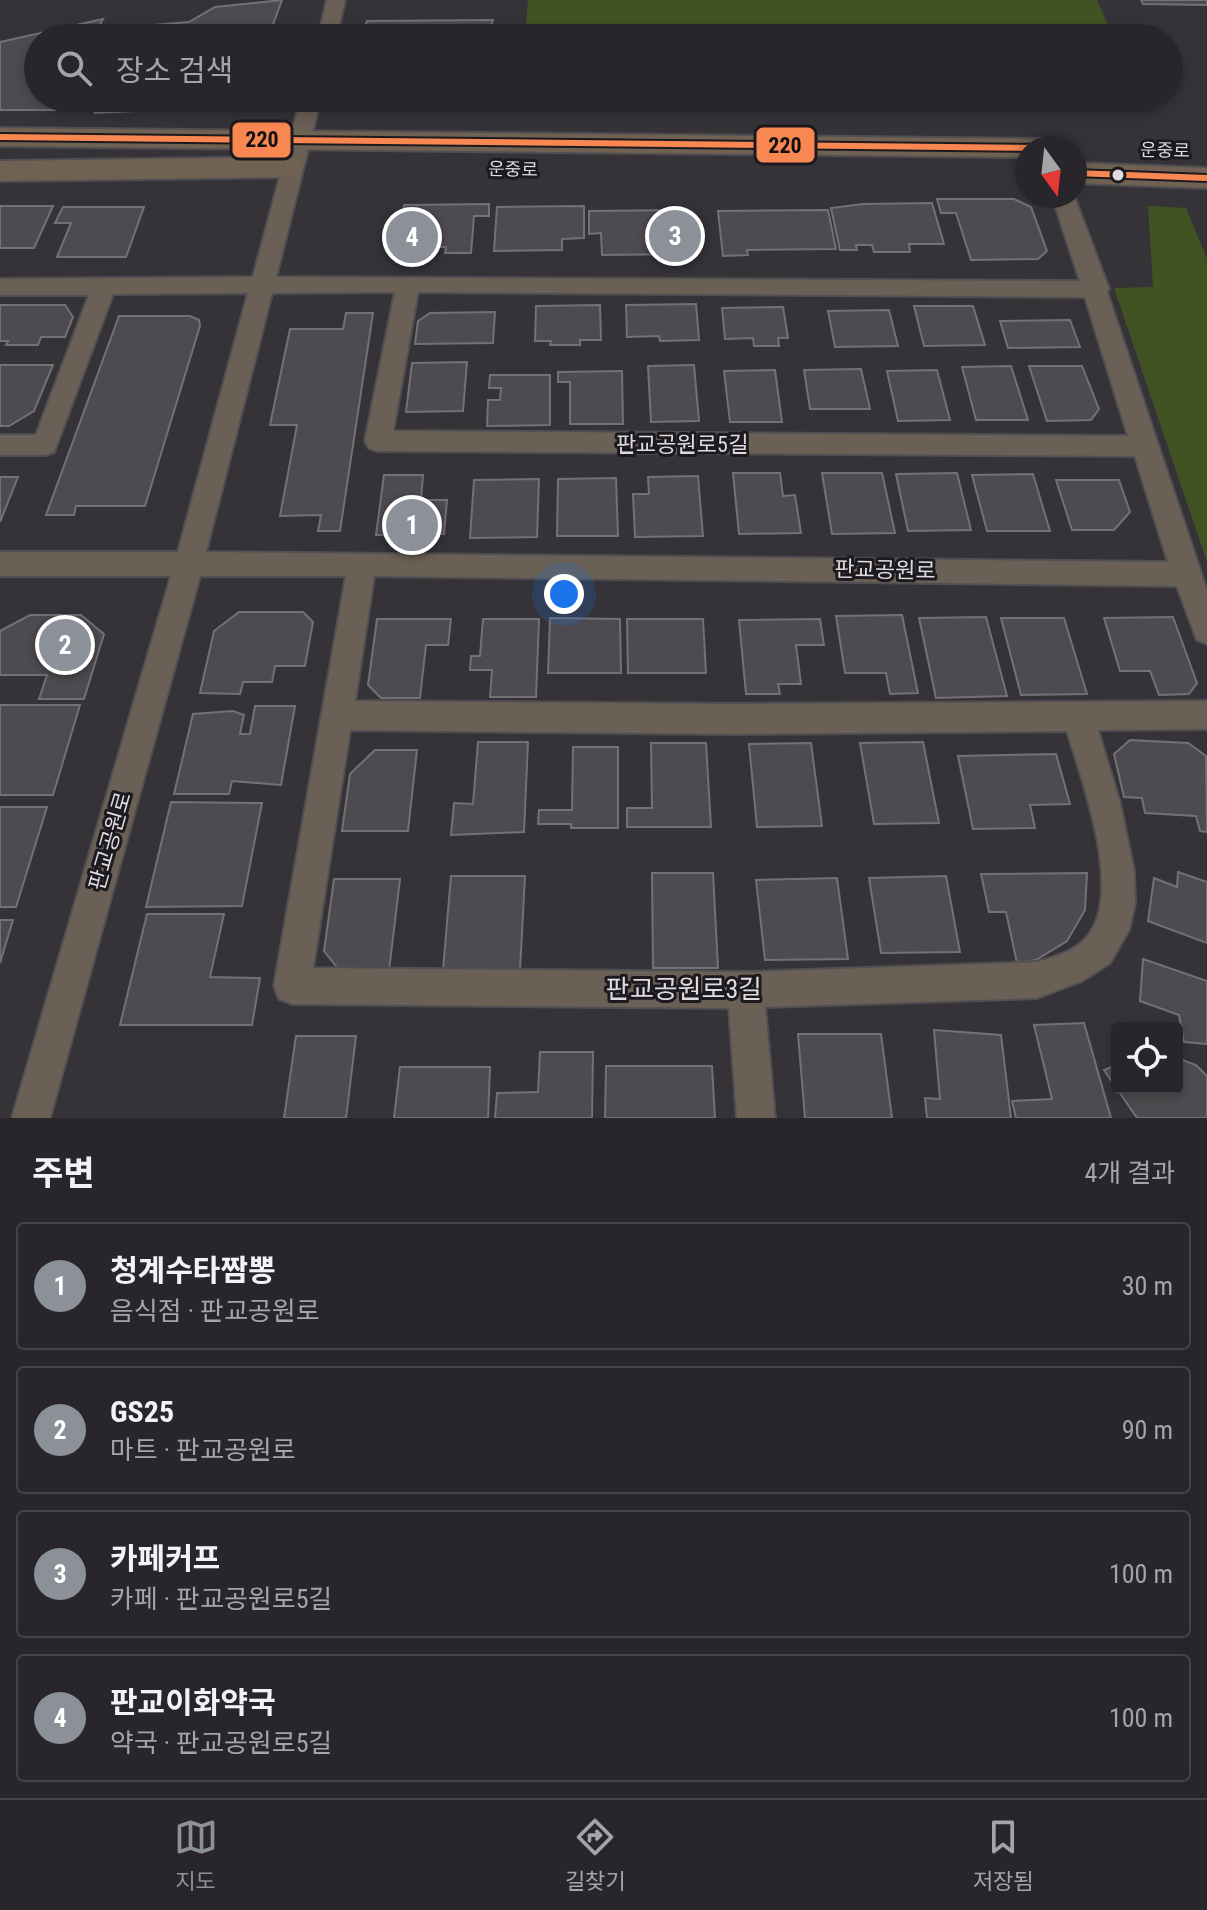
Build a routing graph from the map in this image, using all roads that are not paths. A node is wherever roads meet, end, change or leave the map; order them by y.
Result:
1 (336, 0) edge
2 (330, 24) edge
3 (307, 112) edge
4 (0, 137) edge
5 (1015, 148) edge
6 (1087, 149) edge
7 (1207, 151) edge
8 (297, 153) junction
9 (0, 171) edge
10 (1015, 173) edge
11 (1087, 173) edge
12 (1207, 178) edge
13 (1067, 208) edge
14 (408, 284) junction
15 (262, 285) junction
16 (104, 286) junction
17 (0, 287) edge
18 (1097, 289) junction
19 (0, 445) edge
20 (1146, 446) junction
21 (0, 564) edge
22 (189, 564) junction
23 (362, 564) junction
24 (1185, 574) junction
25 (1207, 631) edge
26 (338, 715) junction
27 (1207, 715) edge
28 (1078, 716) junction
29 (746, 990) junction
30 (31, 1118) edge
31 (756, 1118) edge

1 - 2 street
3 - 8 street, 판교공원로
4 - 8 main road, 운중로
5 - 8 main road, 운중로
6 - 7 main road, 운중로
8 - 9 main road, 운중로
8 - 10 main road, 운중로
8 - 15 street, 판교공원로
11 - 12 main road, 운중로
13 - 18 street
14 - 15 street
14 - 18 street
14 - 20 street, 판교공원로5길
15 - 16 street
15 - 22 street, 판교공원로
16 - 17 street
16 - 19 street
18 - 20 street
20 - 24 street
21 - 22 street, 판교공원로
22 - 23 street, 판교공원로
22 - 30 street, 판교공원로
23 - 24 street, 판교공원로
23 - 26 street, 판교공원로3길
24 - 25 street
26 - 28 street
26 - 29 street, 판교공원로3길
27 - 28 street
28 - 29 street, 판교공원로3길
29 - 31 street

